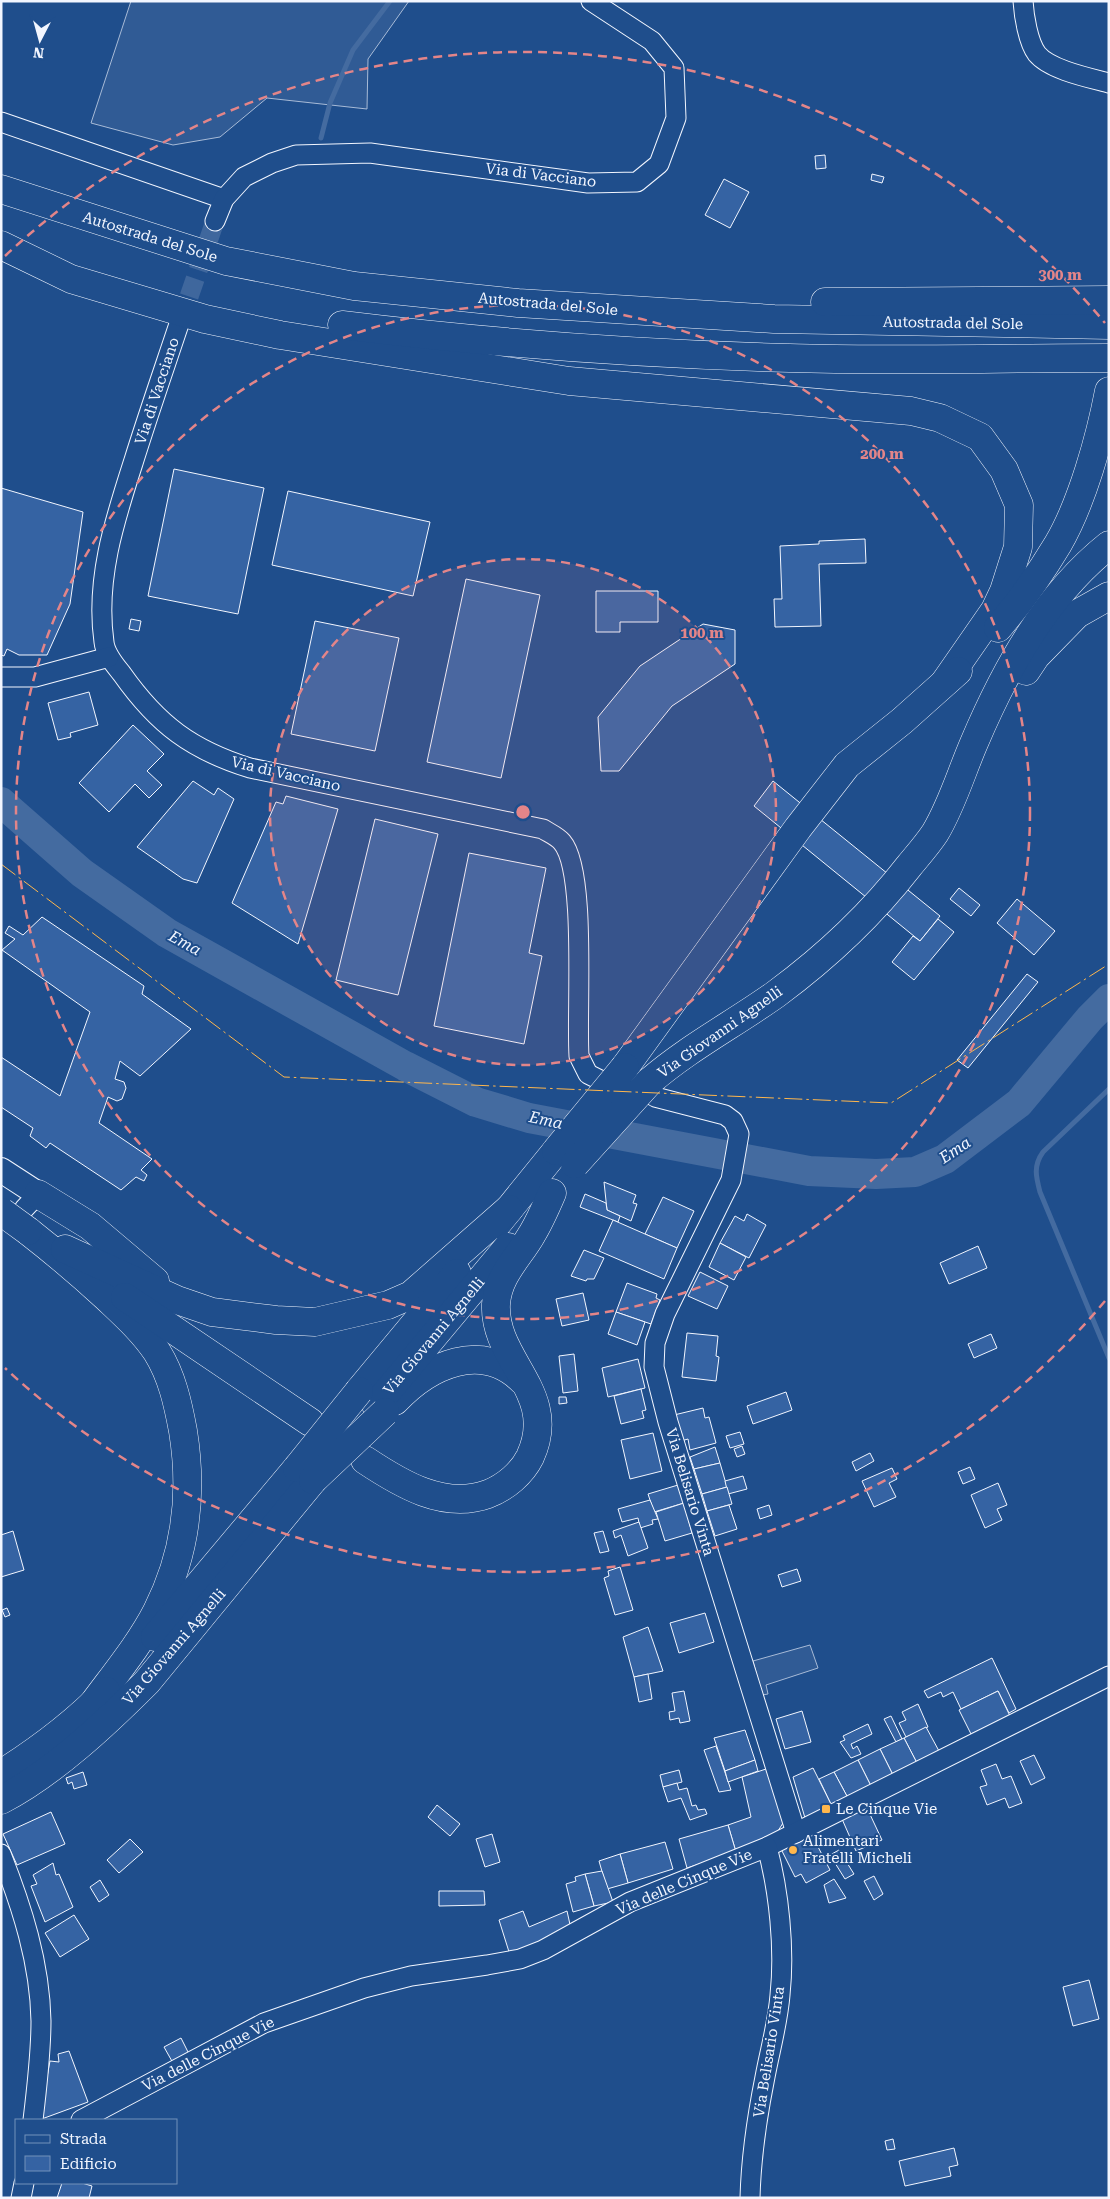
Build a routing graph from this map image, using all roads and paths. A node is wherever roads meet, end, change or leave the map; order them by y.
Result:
1 (591, 1) edge
2 (1023, 1) edge
3 (1109, 83) edge
4 (1, 122) edge
5 (1, 190) edge
6 (224, 199) junction
7 (215, 220) tunnel mouth
8 (1, 240) edge
9 (1, 245) edge
10 (1103, 299) edge
11 (774, 319) junction
12 (179, 324) tunnel mouth
13 (1098, 325) edge
14 (1098, 358) edge
15 (1109, 391) edge
16 (1109, 545) edge
17 (1109, 596) edge
18 (109, 657) junction
19 (1, 677) edge
20 (945, 682) junction
21 (974, 743) junction
22 (600, 1080) dead end
23 (652, 1090) junction
24 (565, 1158) junction
25 (3, 1172) edge
26 (552, 1193) junction
27 (508, 1209) junction
28 (14, 1217) edge
29 (63, 1258) junction
30 (177, 1300) junction
31 (529, 1387) junction
32 (374, 1402) junction
33 (310, 1422) dead end
34 (365, 1460) dead end
35 (305, 1474) junction
36 (1109, 1676) edge
37 (93, 1704) junction
38 (3, 1790) edge
39 (796, 1833) junction
40 (767, 1848) junction
41 (1, 1854) edge
42 (33, 2119) edge
43 (83, 2119) edge
44 (24, 2184) edge
45 (20, 2198) edge
46 (750, 2198) edge

1 - 6 street, Via di Vacciano
2 - 3 street
4 - 6 street
5 - 11 highway, Autostrada del Sole
6 - 7 street, Via di Vacciano
8 - 14 highway
9 - 20 highway
10 - 11 highway
11 - 13 highway, Autostrada del Sole
12 - 18 street, Via di Vacciano
15 - 20 highway
16 - 21 highway
17 - 21 highway
18 - 19 street
18 - 22 street, Via di Vacciano
20 - 24 highway, Via Giovanni Agnelli, bridge
21 - 23 highway, Via Giovanni Agnelli
23 - 24 highway, Via Giovanni Agnelli, bridge
23 - 39 street, Via Belisario Vinta
24 - 26 highway, Via Giovanni Agnelli
24 - 27 highway, Via Giovanni Agnelli
25 - 28 main road
26 - 31 highway
26 - 32 highway, Via Giovanni Agnelli
27 - 30 highway
27 - 32 highway, Via Giovanni Agnelli
28 - 29 highway
28 - 30 highway
28 - 30 highway
29 - 33 highway
29 - 37 highway
31 - 32 highway
31 - 34 highway
32 - 35 highway, bridge
35 - 37 highway, Via Giovanni Agnelli
35 - 38 highway, Via Giovanni Agnelli
36 - 39 street, Via delle Cinque Vie
37 - 38 highway, Via Giovanni Agnelli
39 - 40 street, Via delle Cinque Vie
40 - 43 street, Via delle Cinque Vie
40 - 46 street, Via Belisario Vinta
41 - 42 street
44 - 45 street

